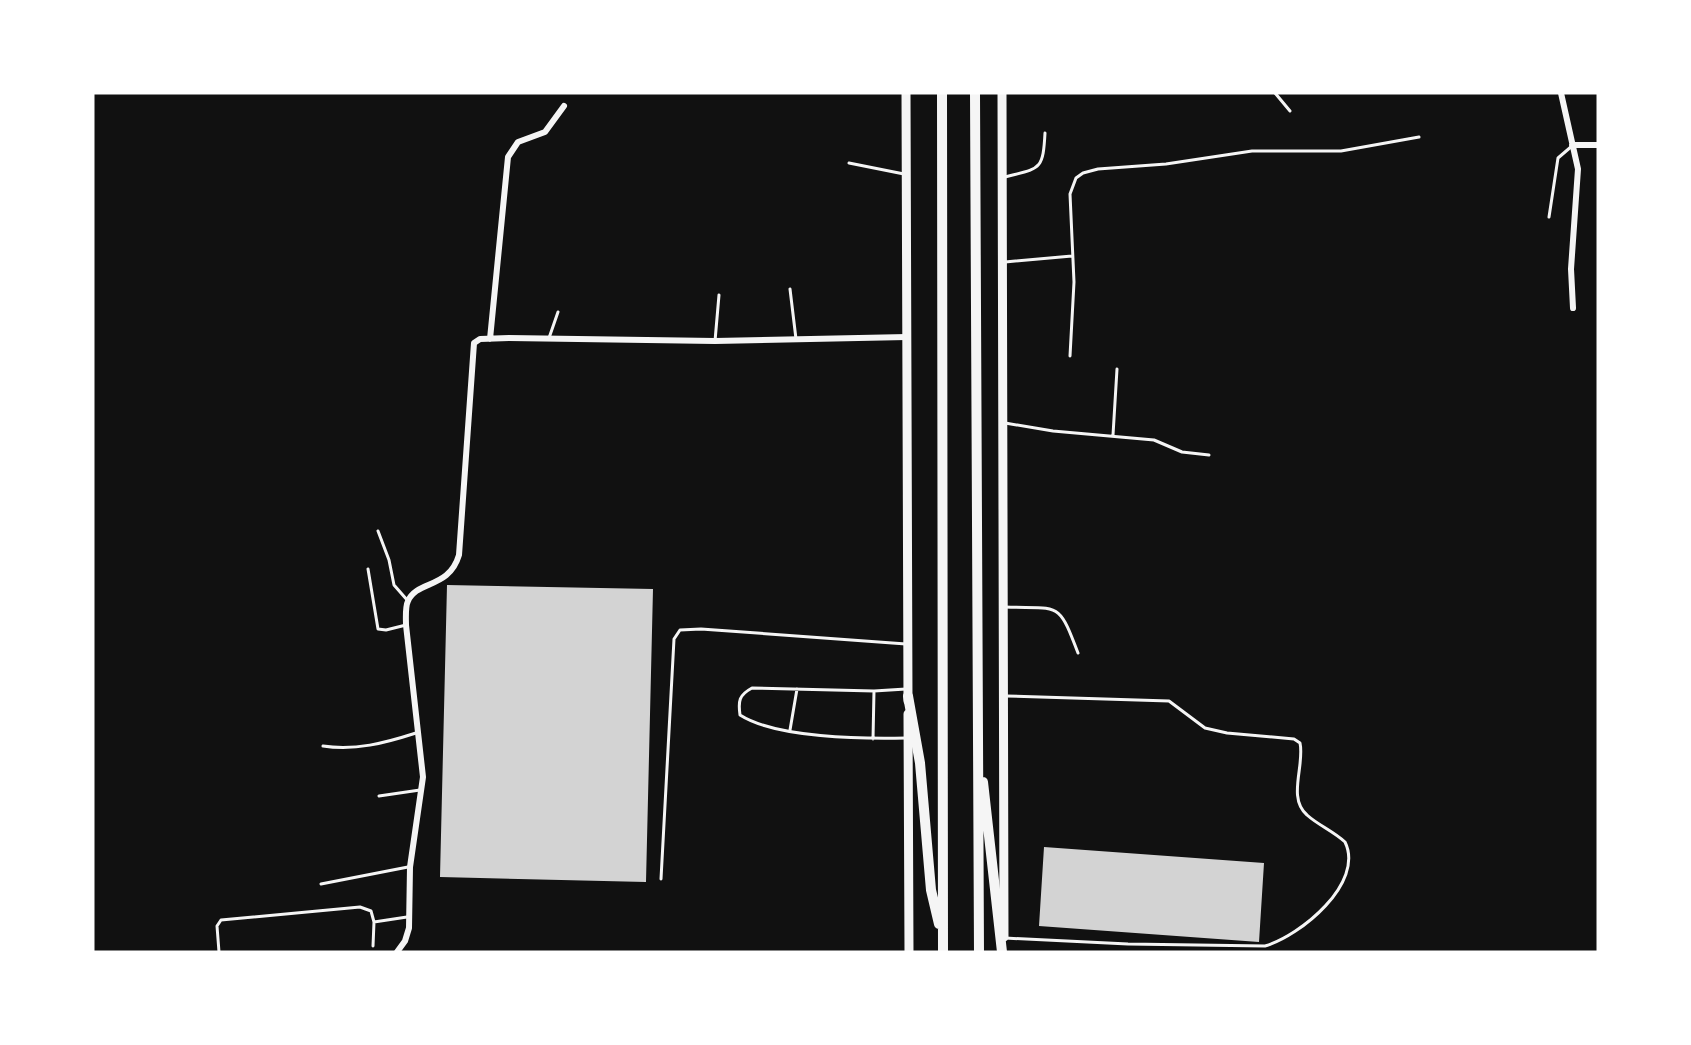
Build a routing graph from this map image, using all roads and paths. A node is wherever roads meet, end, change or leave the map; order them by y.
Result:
1 (905, 93) edge
2 (942, 93) edge
3 (975, 93) edge
4 (1002, 93) edge
5 (1275, 93) edge
6 (1561, 93) edge
7 (564, 106) dead end
8 (1290, 111) dead end
9 (1045, 133) dead end
10 (1419, 137) dead end
11 (1572, 145) junction
12 (1598, 145) edge
13 (849, 163) dead end
14 (906, 174) junction
15 (1002, 177) junction
16 (1549, 218) dead end
17 (1072, 256) junction
18 (1002, 262) junction
19 (790, 289) dead end
20 (719, 295) dead end
21 (1573, 308) dead end
22 (558, 312) dead end
23 (907, 337) junction
24 (549, 338) junction
25 (490, 339) junction
26 (796, 339) junction
27 (715, 341) junction
28 (1070, 356) dead end
29 (1117, 369) dead end
30 (1003, 423) junction
31 (1113, 435) junction
32 (1209, 455) dead end
33 (378, 531) dead end
34 (368, 569) dead end
35 (408, 601) junction
36 (1004, 607) junction
37 (406, 625) junction
38 (908, 644) junction
39 (1078, 653) dead end
40 (797, 689) junction
41 (874, 691) junction
42 (908, 692) junction
43 (1004, 696) junction
44 (790, 730) junction
45 (977, 732) junction
46 (418, 733) junction
47 (908, 738) junction
48 (873, 739) junction
49 (323, 746) dead end
50 (422, 790) junction
51 (379, 796) dead end
52 (410, 867) junction
53 (661, 879) dead end
54 (321, 884) dead end
55 (409, 917) junction
56 (374, 922) junction
57 (1005, 938) junction
58 (373, 946) dead end
59 (943, 948) edge
60 (219, 952) edge
61 (397, 952) edge
62 (909, 952) edge
63 (979, 952) edge
64 (1003, 952) edge

1 - 14 main road
2 - 59 highway
3 - 45 highway
4 - 15 main road
5 - 8 lane
6 - 11 street
7 - 25 street
9 - 15 lane
10 - 17 lane
11 - 12 street
11 - 16 lane
11 - 21 street
13 - 14 lane
14 - 23 main road
15 - 18 main road
17 - 18 lane
17 - 28 lane
18 - 30 main road
19 - 26 lane
20 - 27 lane
22 - 24 lane
23 - 26 street
23 - 38 main road
24 - 25 street
24 - 27 street
25 - 35 street
26 - 27 street
29 - 31 lane
30 - 31 lane
30 - 36 main road
31 - 32 lane
33 - 35 lane
34 - 37 lane
35 - 37 street
36 - 39 lane
36 - 43 main road
37 - 46 street
38 - 42 main road
38 - 53 lane
40 - 41 lane
40 - 44 lane
40 - 44 lane
41 - 42 lane
41 - 48 lane
42 - 47 main road
42 - 59 highway
43 - 57 main road
43 - 57 lane
44 - 48 lane
45 - 63 highway
45 - 64 highway
46 - 49 lane
46 - 50 street
47 - 48 lane
47 - 62 main road
50 - 51 lane
50 - 52 street
52 - 54 lane
52 - 55 street
55 - 56 lane
55 - 61 street
56 - 58 lane
56 - 60 lane
57 - 64 main road

